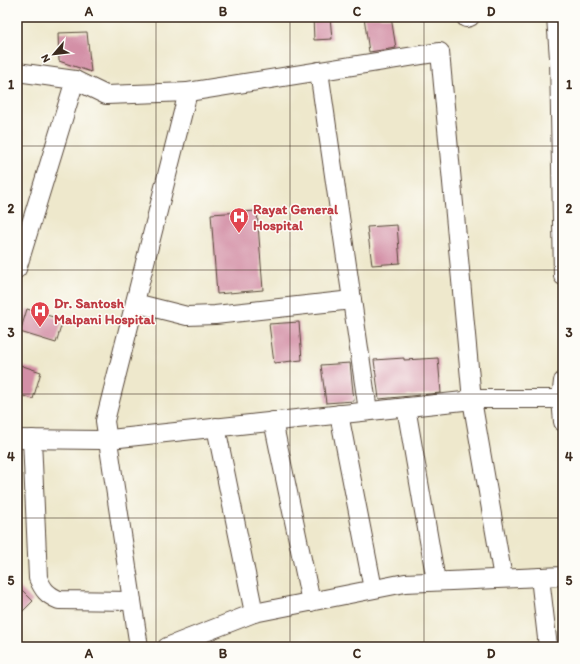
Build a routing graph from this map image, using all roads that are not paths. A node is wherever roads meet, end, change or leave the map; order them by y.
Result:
1 (556, 17) edge
2 (319, 71) junction
3 (17, 72) edge
4 (561, 72) edge
5 (75, 80) junction
6 (188, 92) junction
7 (562, 162) edge
8 (562, 221) edge
9 (17, 269) edge
10 (563, 276) edge
11 (352, 300) junction
12 (135, 303) junction
13 (563, 381) edge
14 (561, 399) junction
15 (472, 400) junction
16 (406, 407) junction
17 (368, 411) junction
18 (339, 414) junction
19 (273, 421) junction
20 (563, 422) edge
21 (216, 427) junction
22 (25, 439) edge
23 (108, 439) junction
24 (563, 566) edge
25 (563, 576) edge
26 (540, 577) junction
27 (503, 578) junction
28 (436, 582) junction
29 (373, 589) junction
30 (132, 601) junction
31 (311, 602) junction
32 (254, 613) junction
33 (139, 647) edge
34 (167, 647) edge
35 (548, 647) edge

1 - 4 street
2 - 6 street
2 - 11 street
2 - 15 street
3 - 5 street
4 - 7 street
5 - 6 street
5 - 9 street
6 - 12 street
7 - 8 street
8 - 10 street
11 - 12 street
11 - 17 street
12 - 23 street
13 - 14 street
14 - 15 street
14 - 20 street
15 - 16 street
15 - 27 street
16 - 17 street
16 - 28 street
17 - 18 street
18 - 19 street
18 - 29 street
19 - 21 street
19 - 31 street
21 - 23 street
21 - 32 street
22 - 23 street
22 - 30 street
23 - 30 street
24 - 26 street
25 - 26 street
26 - 27 street
26 - 35 street
27 - 28 street
28 - 29 street
29 - 31 street
30 - 33 street
31 - 32 street
32 - 34 street

